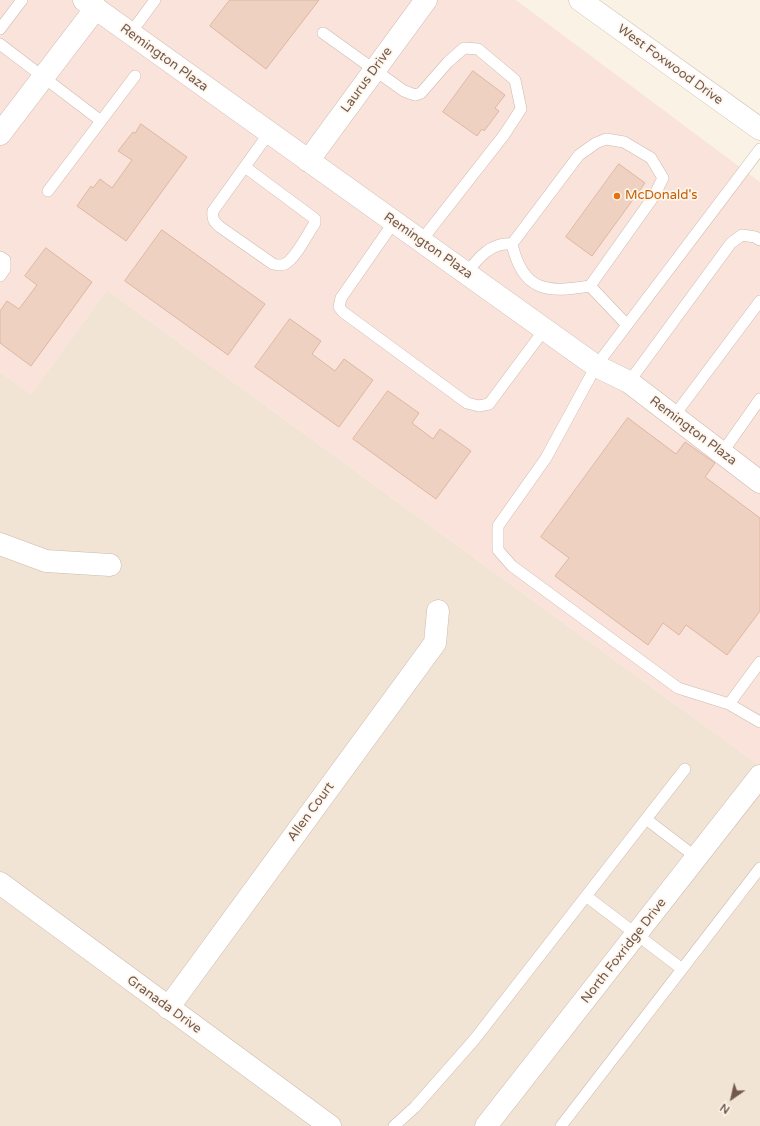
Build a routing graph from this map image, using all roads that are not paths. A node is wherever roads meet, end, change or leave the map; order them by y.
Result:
1 (22, 0) edge
2 (155, 0) edge
3 (426, 0) edge
4 (580, 0) edge
5 (90, 4) edge
6 (0, 29) edge
7 (323, 33) dead end
8 (130, 34) junction
9 (0, 44) edge
10 (374, 70) junction
11 (135, 76) dead end
12 (43, 78) junction
13 (101, 121) junction
14 (760, 129) edge
15 (269, 133) junction
16 (0, 134) edge
17 (760, 149) edge
18 (308, 161) junction
19 (245, 167) junction
20 (48, 191) dead end
21 (394, 222) junction
22 (760, 240) edge
23 (421, 241) junction
24 (512, 244) junction
25 (0, 257) edge
26 (466, 274) junction
27 (0, 276) edge
28 (590, 286) junction
29 (760, 301) edge
30 (627, 325) junction
31 (544, 330) junction
32 (596, 366) junction
33 (629, 382) junction
34 (760, 399) edge
35 (674, 416) junction
36 (722, 453) junction
37 (760, 482) edge
38 (0, 544) edge
39 (110, 565) dead end
40 (438, 611) dead end
41 (760, 662) edge
42 (729, 704) junction
43 (760, 722) edge
44 (685, 769) dead end
45 (760, 776) edge
46 (646, 819) junction
47 (697, 858) junction
48 (760, 868) edge
49 (0, 883) edge
50 (586, 896) junction
51 (638, 934) junction
52 (682, 969) junction
53 (168, 1008) junction
54 (330, 1126) edge
55 (394, 1126) edge
56 (486, 1126) edge
57 (562, 1126) edge

1 - 6 lane
2 - 8 lane
3 - 10 street, Laurus Drive
4 - 14 street, West Foxwood Drive
5 - 8 street, Remington Plaza
5 - 12 street, Remington Plaza
7 - 10 lane
8 - 15 street, Remington Plaza
9 - 12 lane
10 - 18 street, Laurus Drive
10 - 23 lane
11 - 13 lane
12 - 13 lane
12 - 16 street, Remington Plaza
13 - 20 lane
15 - 18 street, Remington Plaza
15 - 19 lane
17 - 30 lane
18 - 21 street, Remington Plaza
19 - 19 lane
21 - 23 street, Remington Plaza
21 - 31 lane
22 - 33 lane
23 - 26 street, Remington Plaza
24 - 26 lane
24 - 28 lane
24 - 28 lane
25 - 27 lane
26 - 31 street, Remington Plaza
28 - 30 lane
29 - 35 lane
30 - 32 lane
31 - 32 street, Remington Plaza
32 - 33 street, Remington Plaza
32 - 42 lane
33 - 35 street, Remington Plaza
34 - 36 lane
35 - 36 street, Remington Plaza
36 - 37 street, Remington Plaza
38 - 39 street
40 - 53 street, Allen Court
41 - 42 lane
42 - 43 lane
44 - 46 lane
45 - 47 street, North Foxridge Drive
46 - 47 lane
46 - 50 lane
47 - 51 street, North Foxridge Drive
48 - 52 lane
49 - 53 street, Granada Drive
50 - 51 lane
50 - 55 lane
51 - 52 lane
51 - 56 street, North Foxridge Drive
52 - 57 lane
53 - 54 street, Granada Drive

